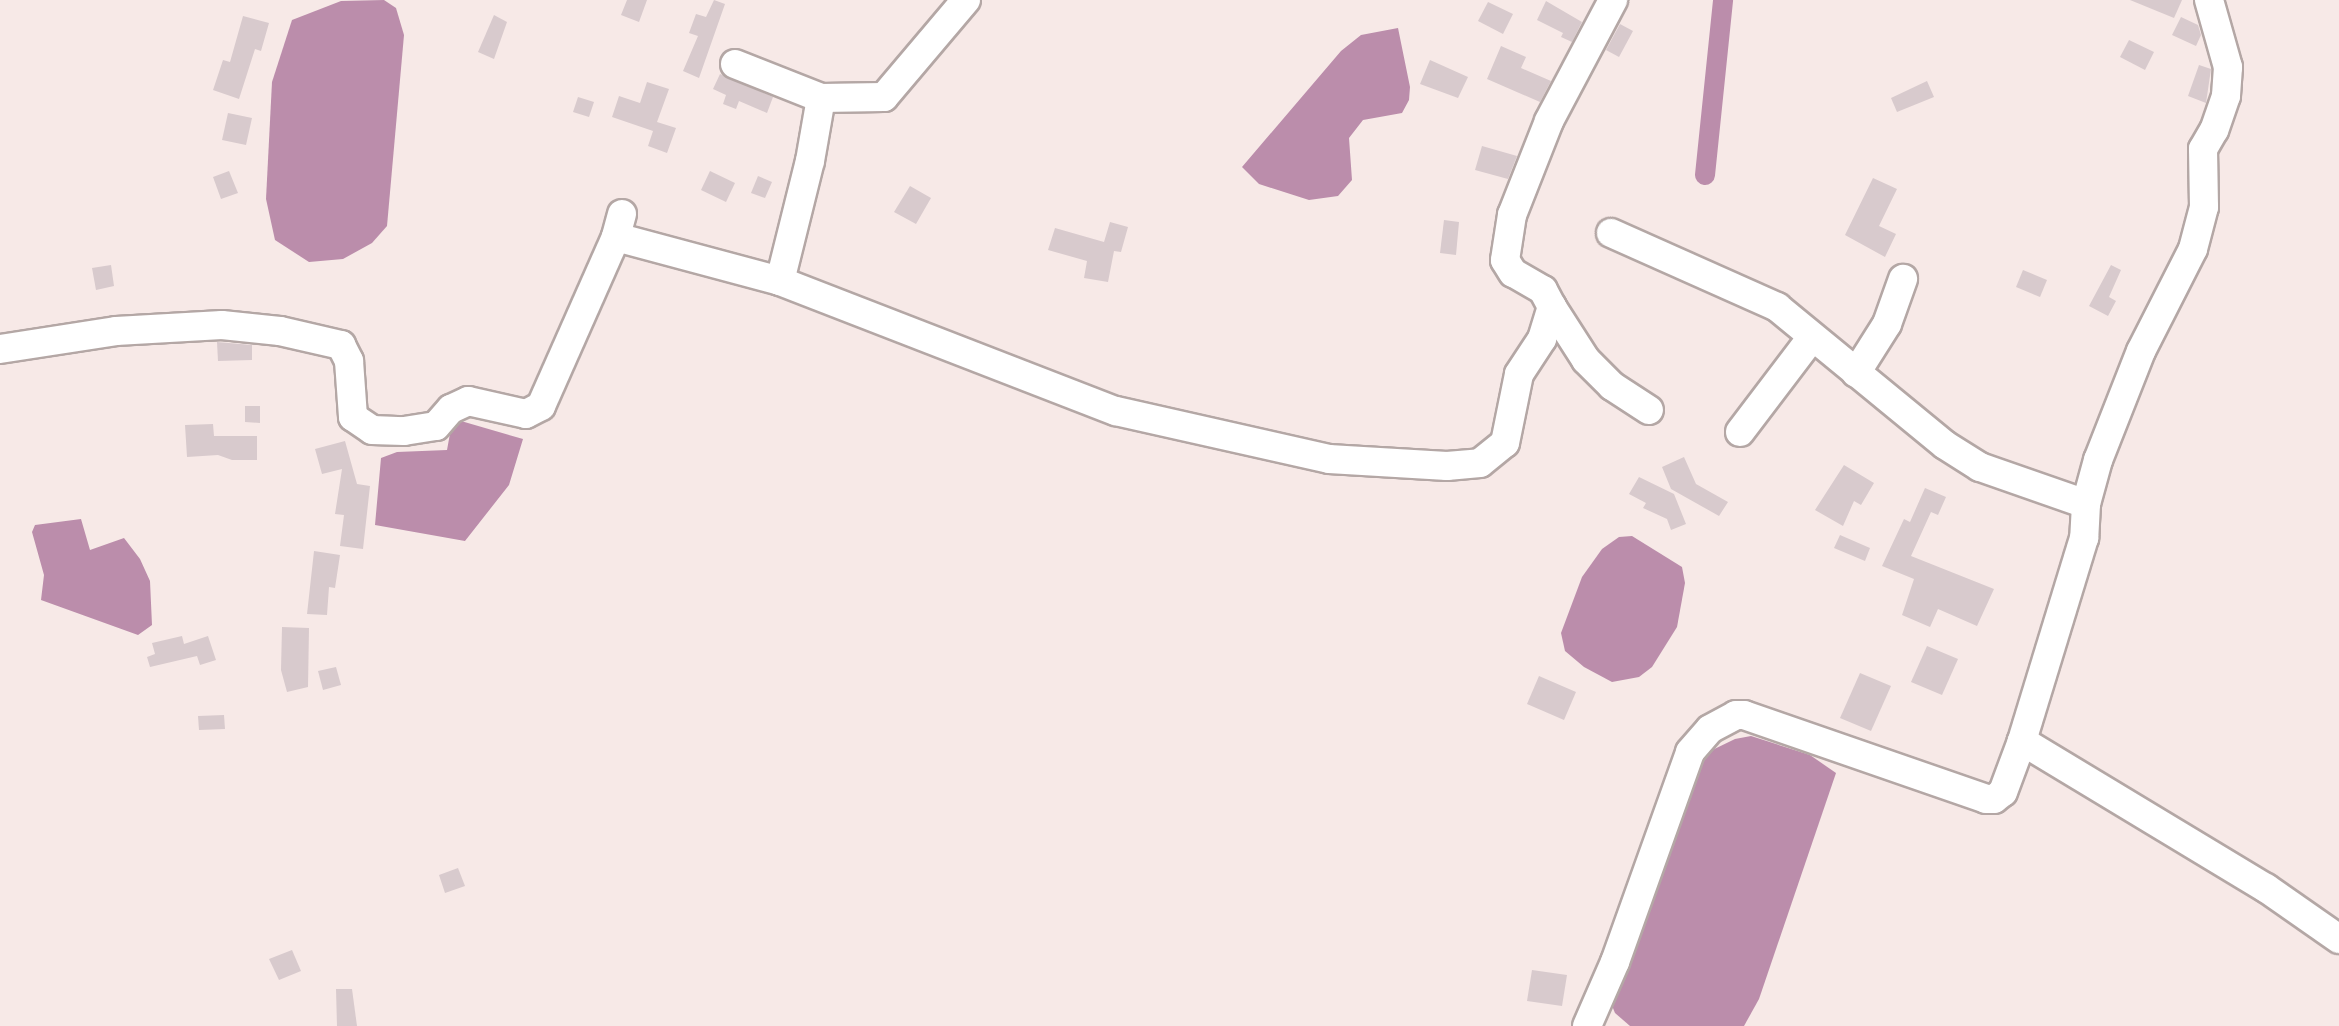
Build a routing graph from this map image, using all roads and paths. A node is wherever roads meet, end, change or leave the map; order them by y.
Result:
1 (966, 0) edge
2 (1613, 0) edge
3 (2209, 0) edge
4 (735, 64) dead end
5 (821, 98) junction
6 (1611, 233) dead end
7 (1903, 279) dead end
8 (780, 281) junction
9 (1552, 307) junction
10 (1812, 337) junction
11 (0, 349) edge
12 (1856, 373) junction
13 (1649, 410) dead end
14 (1740, 432) dead end
15 (2086, 504) junction
16 (2022, 741) junction
17 (2339, 939) edge
18 (1587, 1026) edge

1 - 5 street
2 - 9 street
3 - 15 street
4 - 5 street
5 - 8 street
6 - 10 street
7 - 12 street
8 - 9 street
8 - 11 street
9 - 13 street
10 - 12 street
10 - 14 street
12 - 15 street
15 - 16 street
16 - 17 street
16 - 18 street

